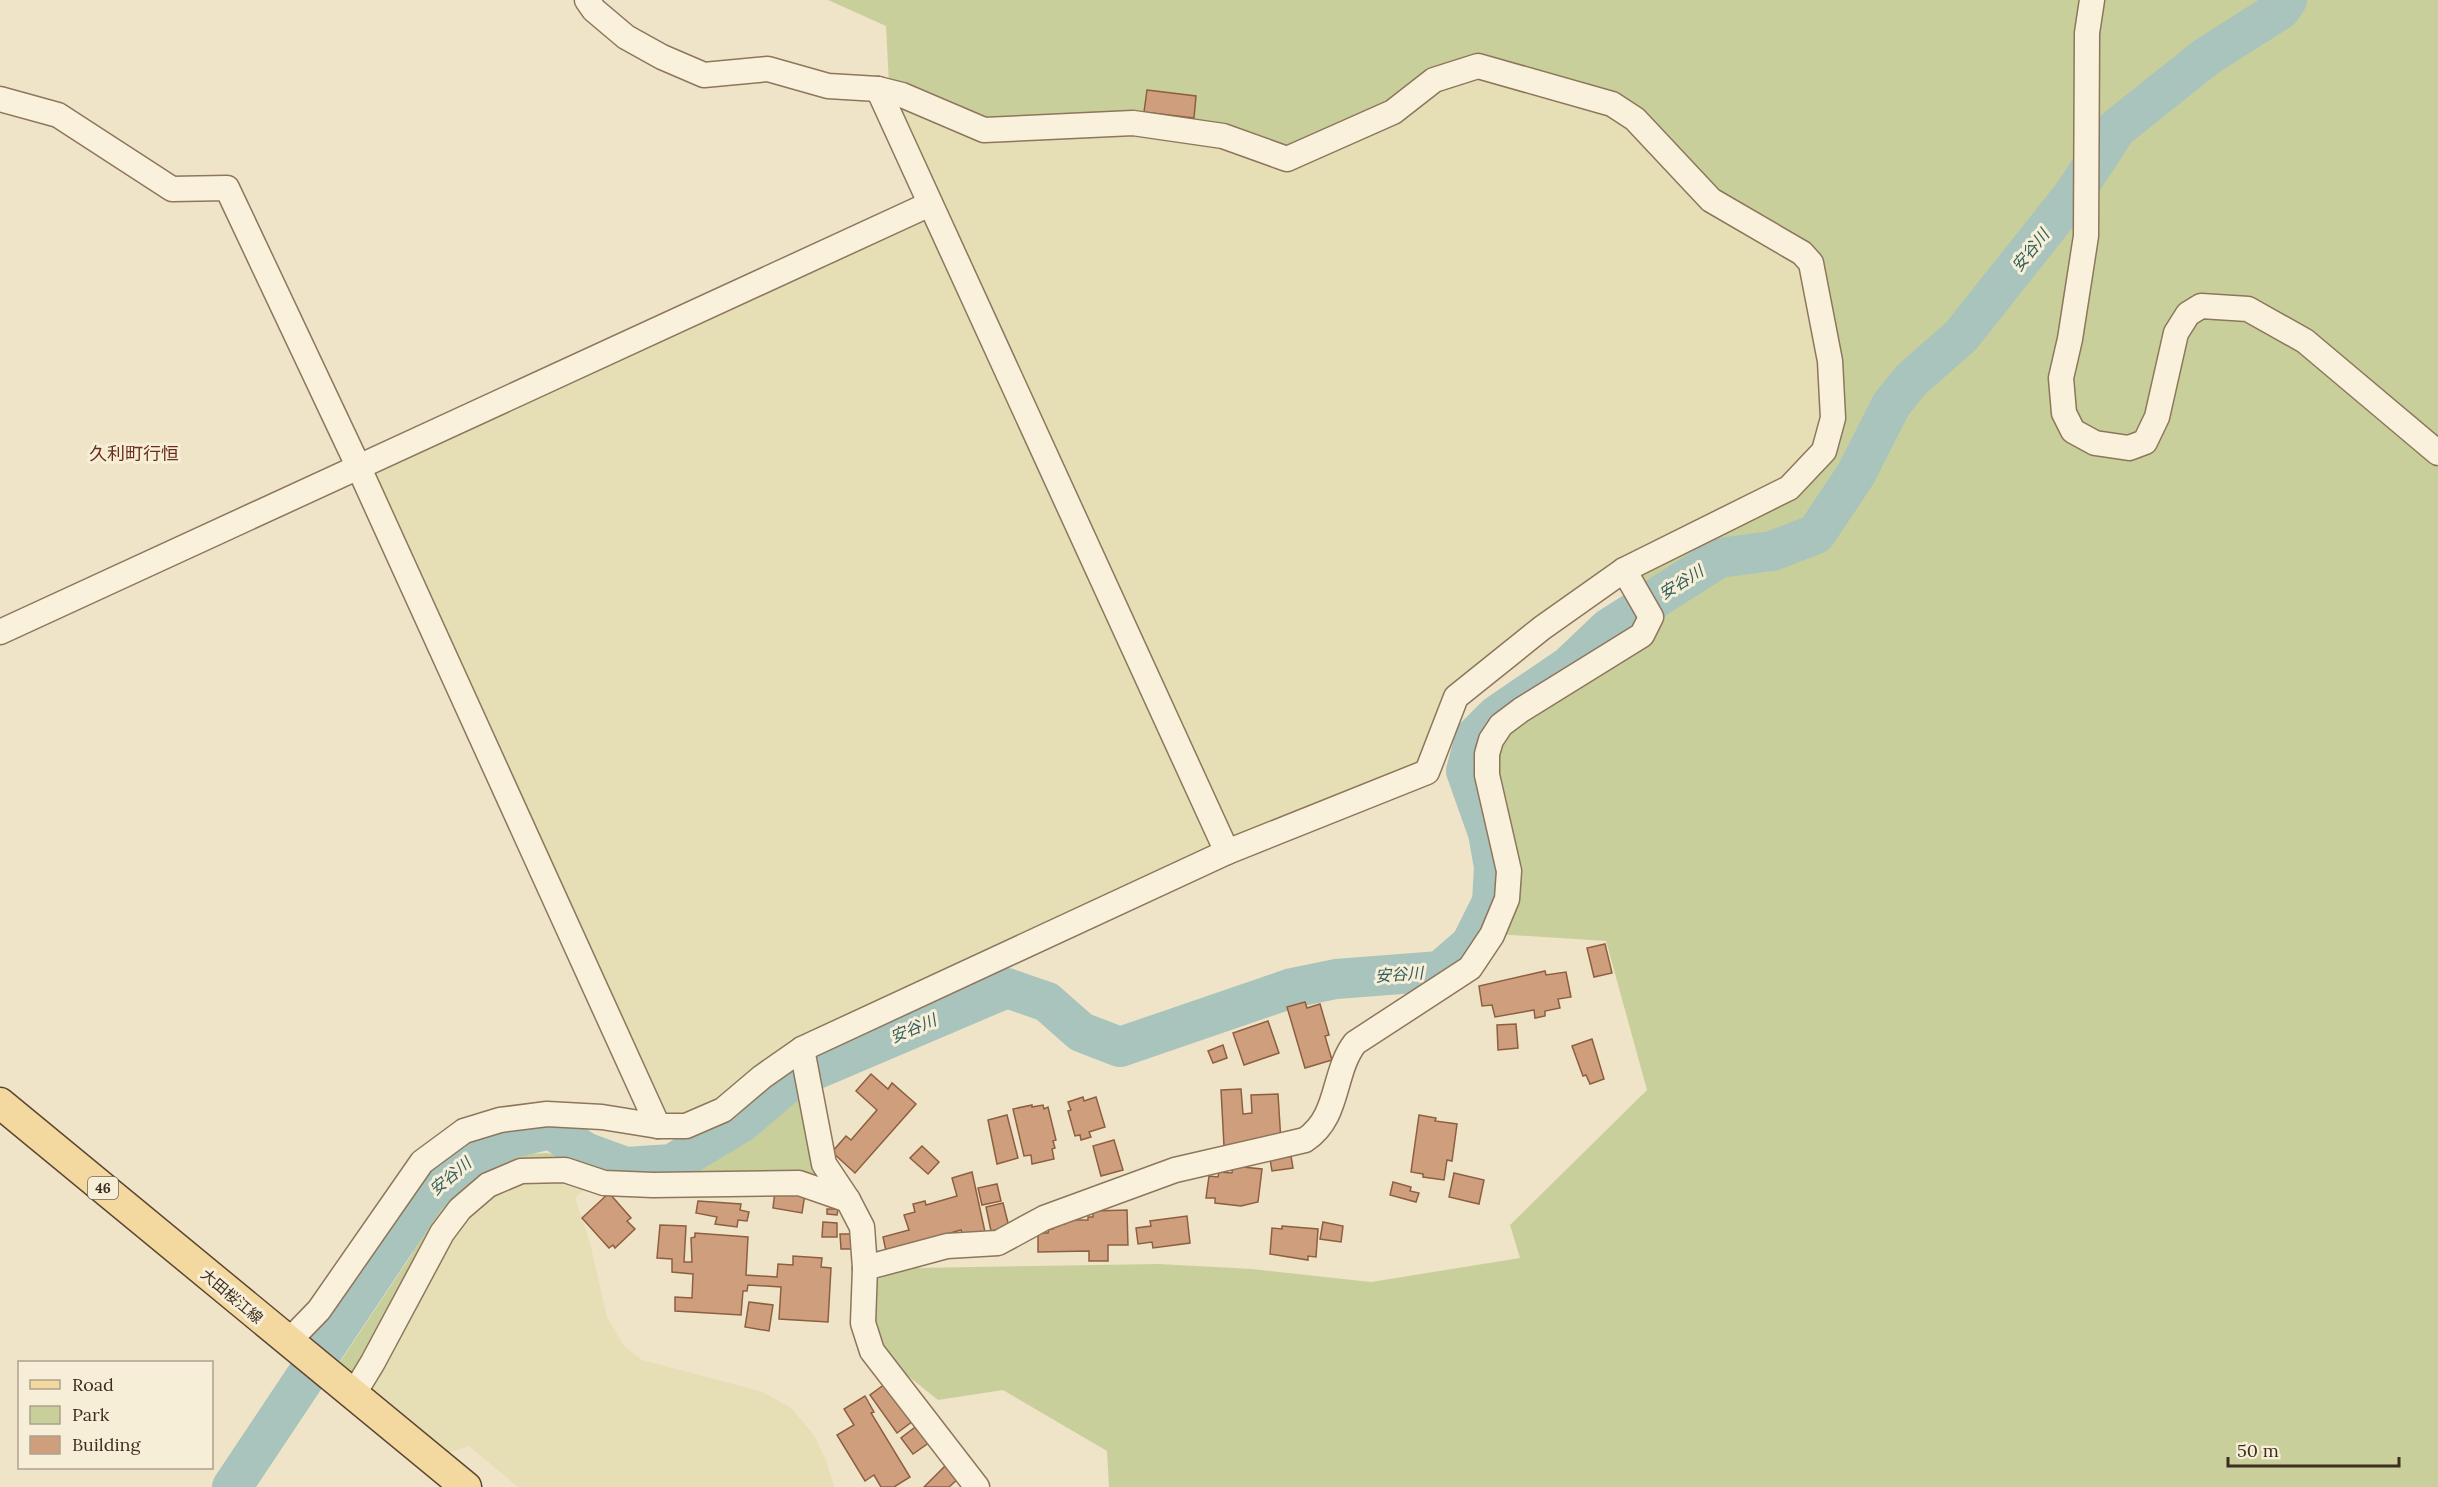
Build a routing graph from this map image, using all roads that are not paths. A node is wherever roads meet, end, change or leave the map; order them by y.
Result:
1 (587, 0) edge
2 (2092, 0) edge
3 (878, 89) junction
4 (0, 99) edge
5 (930, 204) junction
6 (2438, 453) edge
7 (359, 468) junction
8 (1626, 576) junction
9 (0, 632) edge
10 (1227, 852) junction
11 (803, 1052) junction
12 (0, 1103) edge
13 (658, 1126) junction
14 (848, 1200) junction
15 (865, 1268) junction
16 (294, 1348) junction
17 (346, 1390) junction
18 (466, 1487) edge
19 (977, 1487) edge

1 - 3 street
2 - 6 street
3 - 5 street
3 - 8 street
4 - 7 street
5 - 7 street
5 - 10 street
7 - 9 street
7 - 13 street
8 - 10 street
8 - 15 street
10 - 11 street
11 - 13 street
11 - 14 street
12 - 16 main road, 大田桜江線 / 46
13 - 16 street
14 - 15 street
14 - 17 street
15 - 19 street
16 - 17 main road, 大田桜江線 / 46
17 - 18 main road, 大田桜江線 / 46

